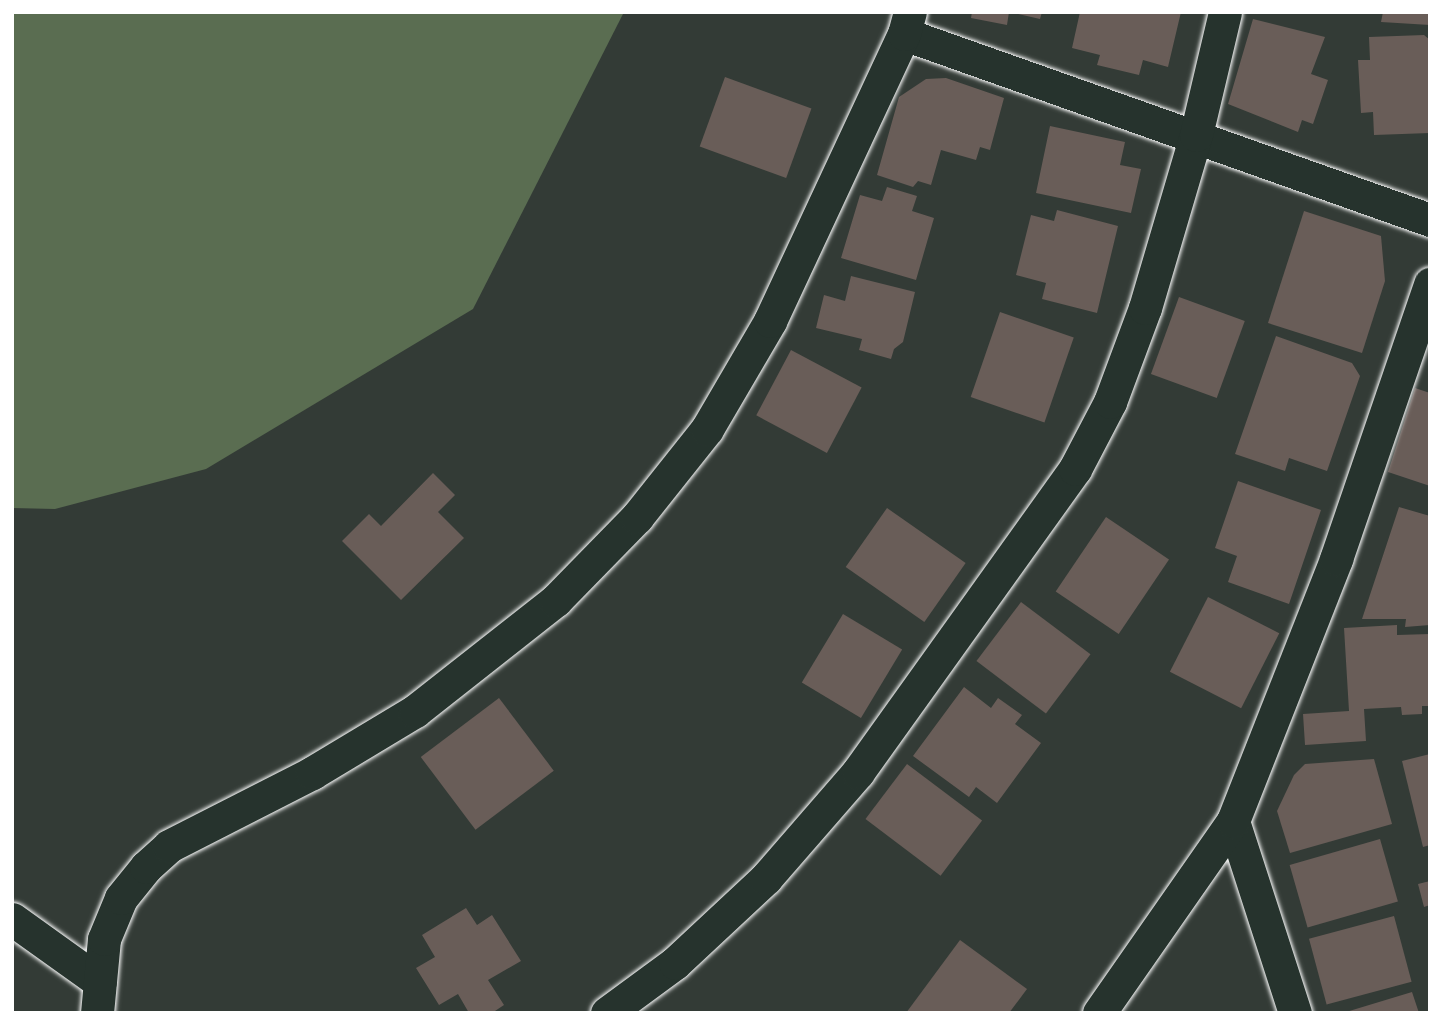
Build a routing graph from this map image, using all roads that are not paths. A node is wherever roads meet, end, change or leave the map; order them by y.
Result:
1 (1225, 12) edge
2 (907, 23) edge
3 (1196, 135) junction
4 (1430, 220) edge
5 (1430, 284) edge
6 (1233, 821) junction
7 (12, 919) edge
8 (98, 997) edge
9 (607, 1013) edge
10 (1099, 1013) edge
11 (1294, 1013) edge

1 - 3 street
2 - 3 street
2 - 8 street
3 - 4 street
3 - 9 street
5 - 6 street
6 - 10 street
6 - 11 street
7 - 8 street

